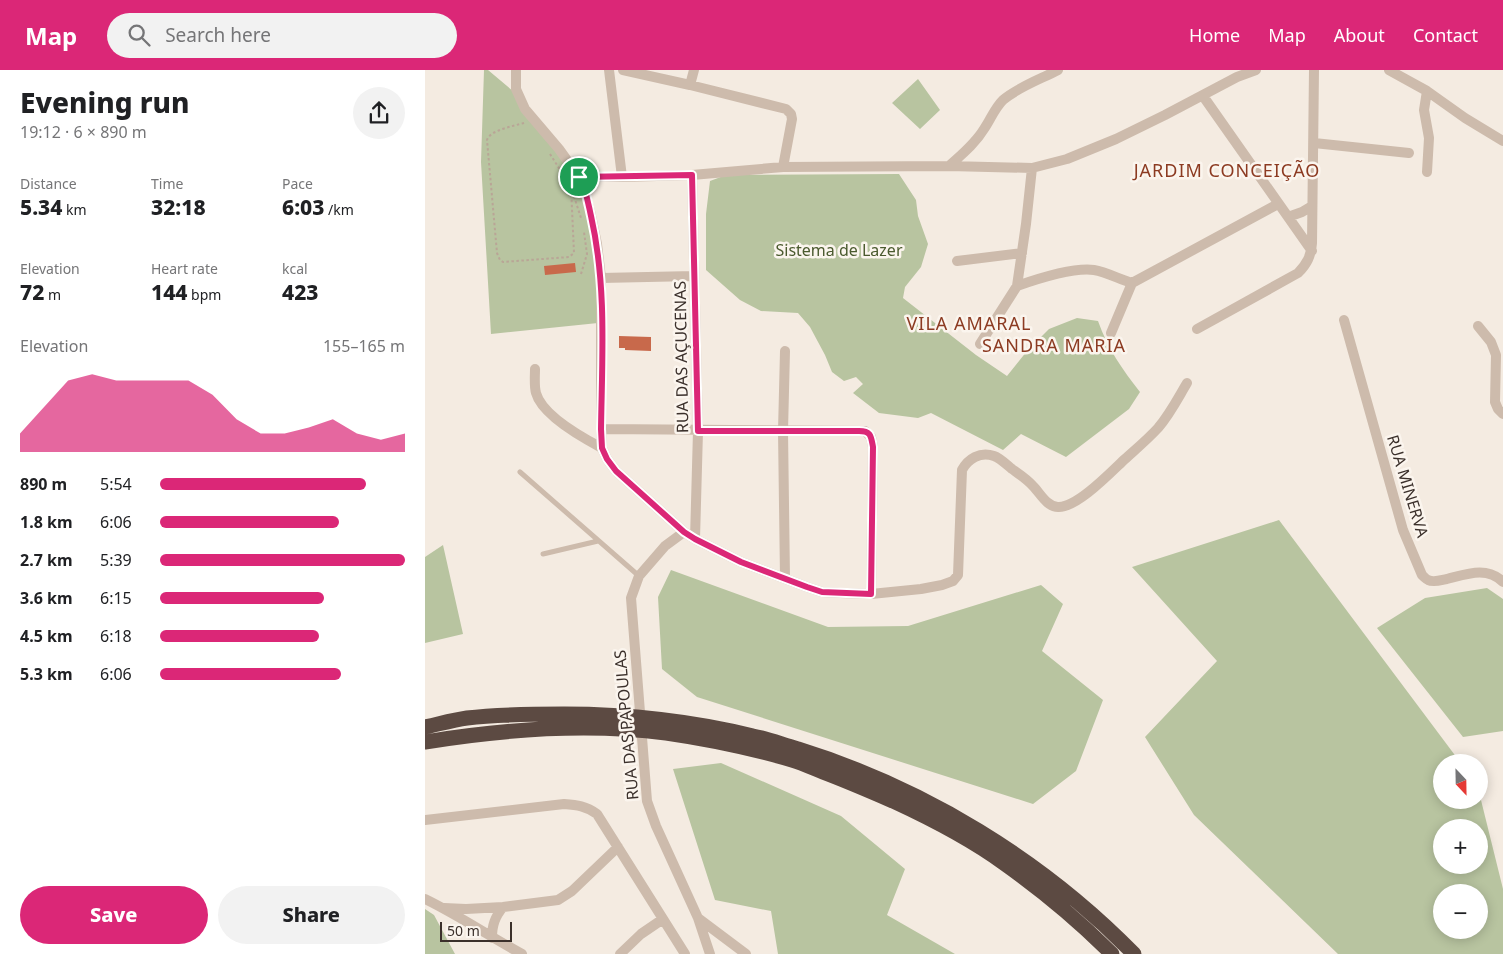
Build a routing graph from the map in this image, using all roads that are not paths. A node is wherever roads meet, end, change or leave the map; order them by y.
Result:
1 (516, 70) edge
2 (609, 70) edge
3 (623, 70) edge
4 (694, 70) edge
5 (1058, 70) edge
6 (1256, 70) edge
7 (1315, 70) edge
8 (1389, 70) edge
9 (690, 85) junction
10 (1427, 91) junction
11 (1203, 96) junction
12 (1503, 140) edge
13 (1313, 142) junction
14 (1409, 153) dead end
15 (783, 166) junction
16 (949, 166) junction
17 (1031, 168) junction
18 (1427, 172) dead end
19 (692, 175) junction
20 (579, 177) junction
21 (622, 177) junction
22 (1278, 204) junction
23 (1312, 206) junction
24 (1288, 217) junction
25 (1312, 251) junction
26 (1021, 253) junction
27 (957, 261) dead end
28 (694, 276) junction
29 (601, 278) junction
30 (1132, 283) junction
31 (1017, 286) junction
32 (1344, 320) dead end
33 (1479, 326) dead end
34 (1197, 329) dead end
35 (1111, 333) dead end
36 (980, 344) dead end
37 (785, 351) dead end
38 (535, 369) dead end
39 (1187, 383) dead end
40 (1503, 414) edge
41 (601, 429) junction
42 (698, 431) junction
43 (783, 431) junction
44 (602, 448) junction
45 (520, 472) dead end
46 (684, 532) junction
47 (695, 539) junction
48 (598, 541) junction
49 (543, 554) dead end
50 (639, 576) junction
51 (785, 578) junction
52 (1503, 582) edge
53 (871, 594) junction
54 (425, 727) edge
55 (425, 742) edge
56 (425, 820) edge
57 (617, 847) junction
58 (425, 899) edge
59 (503, 907) junction
60 (445, 908) junction
61 (698, 918) junction
62 (663, 919) junction
63 (491, 938) junction
64 (522, 954) edge
65 (620, 954) edge
66 (685, 954) edge
67 (710, 954) edge
68 (746, 954) edge
69 (1112, 954) edge
70 (1134, 954) edge

1 - 20 street
2 - 21 street
3 - 9 street
4 - 9 street
5 - 16 street
6 - 11 street
7 - 13 street
8 - 10 street
9 - 15 street
10 - 12 street
10 - 18 street
11 - 17 street
11 - 22 street
13 - 14 street
13 - 23 street
15 - 16 street
15 - 19 street
16 - 17 street
17 - 26 street
19 - 21 street
19 - 28 street, RUA DAS AÇUCENAS
20 - 21 street
20 - 29 street
22 - 24 street
22 - 30 street
23 - 24 street
23 - 25 street
24 - 25 street
25 - 34 street
26 - 27 street
26 - 31 street
28 - 29 street
28 - 42 street, RUA DAS AÇUCENAS
29 - 41 street
30 - 31 street
30 - 35 street
31 - 36 street
32 - 52 street, RUA MINERVA
33 - 40 street
37 - 43 street
38 - 44 street
39 - 53 street
41 - 42 street
41 - 44 street
42 - 43 street
42 - 47 street, RUA DAS AÇUCENAS
43 - 51 street
43 - 53 street
44 - 46 street
45 - 48 lane
46 - 47 street
46 - 50 street, RUA DAS PAPOULAS
47 - 51 street
48 - 49 lane
48 - 50 lane
50 - 61 street, RUA DAS PAPOULAS
51 - 53 street
54 - 70 highway
55 - 69 highway
56 - 57 street
57 - 59 street
57 - 62 street
58 - 60 street
59 - 60 street
59 - 63 street
60 - 63 street
61 - 67 street, RUA DAS PAPOULAS
61 - 68 street
62 - 65 street
62 - 66 street
63 - 64 street

